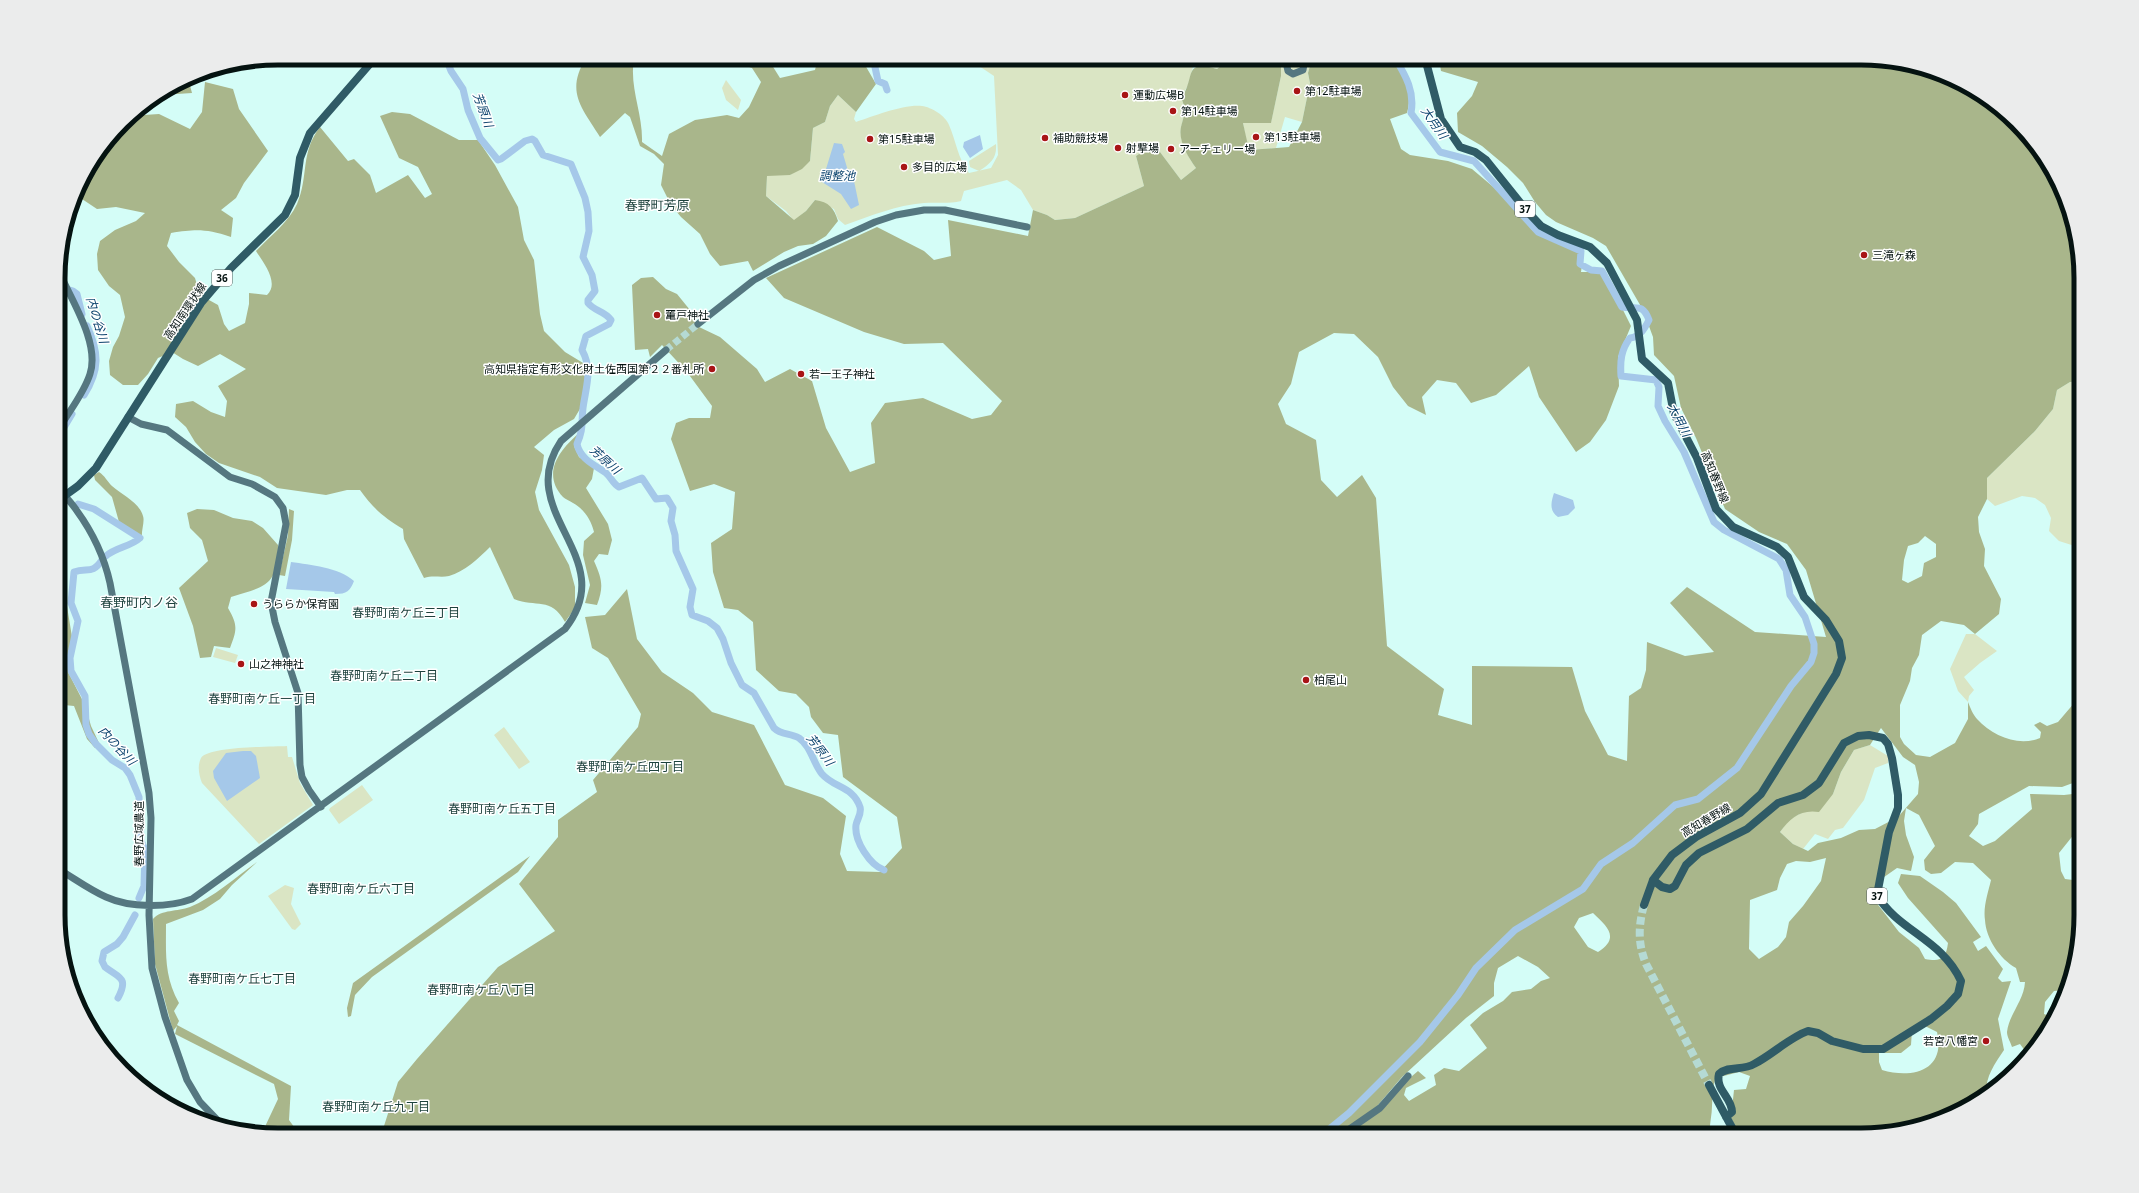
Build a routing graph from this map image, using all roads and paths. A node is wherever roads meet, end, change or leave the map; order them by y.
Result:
1 (369, 65) edge
2 (1287, 65) edge
3 (1304, 65) edge
4 (1427, 65) edge
5 (1027, 227) dead end
6 (65, 285) edge
7 (698, 324) tunnel mouth
8 (666, 350) tunnel mouth
9 (128, 417) junction
10 (65, 419) edge
11 (65, 492) edge
12 (65, 499) edge
13 (321, 806) junction
14 (65, 873) edge
15 (1653, 880) junction
16 (149, 904) junction
17 (1644, 905) tunnel mouth
18 (1408, 1076) dead end
19 (1709, 1085) tunnel mouth
20 (1726, 1117) junction
21 (216, 1119) edge
22 (1351, 1128) edge
23 (1732, 1128) edge

1 - 9 main road, 高知南環状線 / 36
2 - 3 street
4 - 15 main road, 高知春野線 / 37
5 - 7 street
6 - 10 street
8 - 13 street
9 - 11 main road, 高知南環状線 / 36
9 - 13 street
12 - 16 street, 春野広域農道
13 - 16 street
14 - 16 street
15 - 17 main road, 高知春野線 / 37
15 - 20 main road, 37
16 - 21 street, 春野広域農道
18 - 22 street
19 - 20 main road
20 - 23 main road

